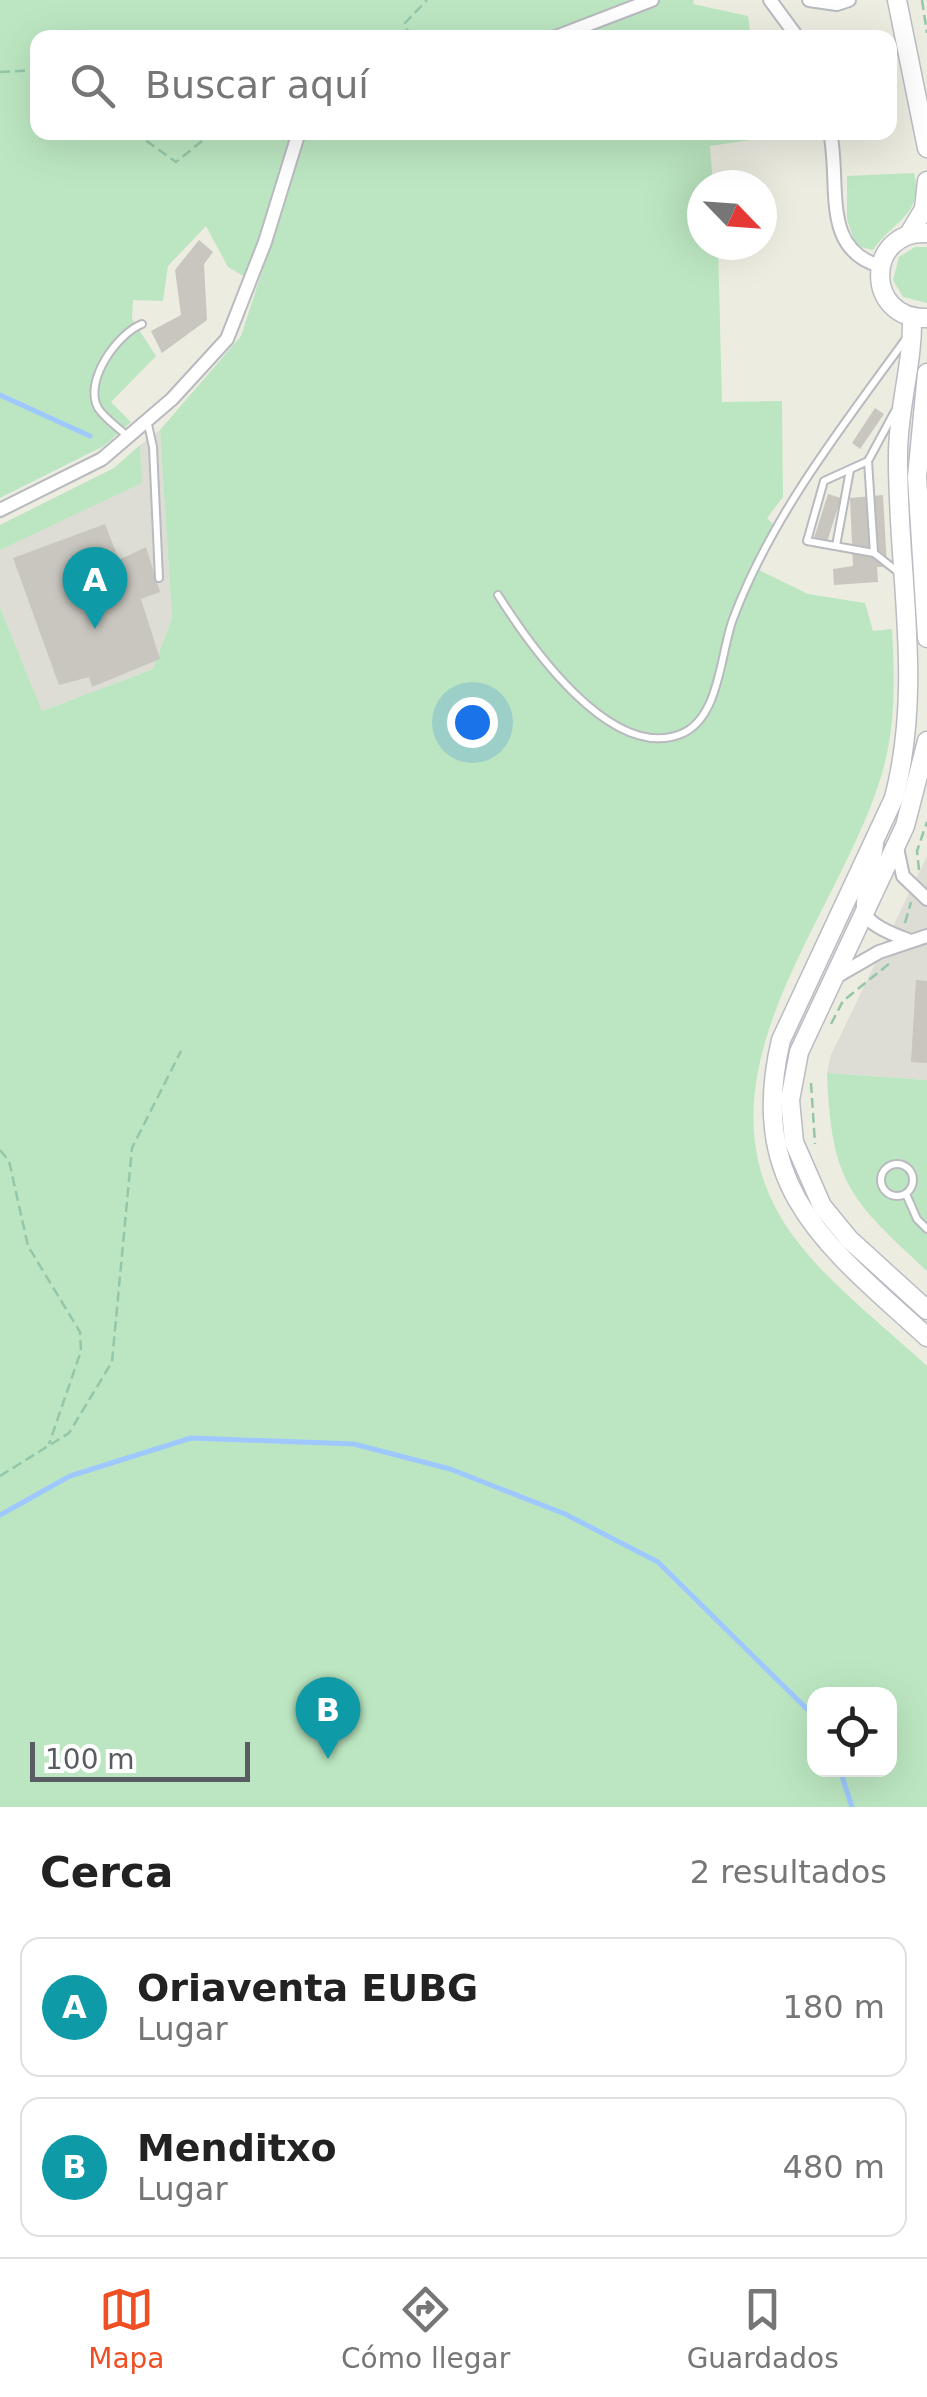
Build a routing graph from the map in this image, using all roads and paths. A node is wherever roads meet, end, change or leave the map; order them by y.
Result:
1 (427, 0) edge
2 (652, 0) edge
3 (770, 0) edge
4 (809, 0) edge
5 (848, 0) edge
6 (897, 0) edge
7 (907, 0) edge
8 (922, 0) edge
9 (407, 30) edge
10 (574, 30) edge
11 (793, 30) edge
12 (927, 33) edge
13 (912, 67) junction
14 (30, 70) edge
15 (0, 72) edge
16 (145, 140) edge
17 (203, 140) edge
18 (295, 140) edge
19 (832, 140) edge
20 (927, 148) edge
21 (927, 181) edge
22 (918, 234) edge
23 (880, 266) junction
24 (917, 322) edge
25 (142, 324) dead end
26 (927, 373) edge
27 (905, 392) junction
28 (147, 420) junction
29 (128, 436) junction
30 (868, 461) junction
31 (850, 469) junction
32 (0, 510) edge
33 (836, 546) junction
34 (874, 553) junction
35 (160, 578) dead end
36 (904, 578) junction
37 (498, 596) dead end
38 (927, 638) edge
39 (927, 741) edge
40 (927, 822) edge
41 (879, 832) junction
42 (896, 844) junction
43 (918, 880) dead end
44 (912, 898) dead end
45 (927, 899) edge
46 (863, 914) junction
47 (927, 936) edge
48 (905, 937) junction
49 (894, 958) dead end
50 (832, 980) junction
51 (829, 1028) dead end
52 (181, 1052) dead end
53 (812, 1072) dead end
54 (0, 1150) edge
55 (816, 1150) dead end
56 (906, 1194) junction
57 (927, 1229) edge
58 (927, 1310) edge
59 (927, 1337) edge
60 (48, 1446) junction
61 (0, 1476) edge

1 - 9 path
2 - 10 street
3 - 11 street
4 - 5 street
6 - 13 main road
7 - 13 main road
8 - 12 path
13 - 20 main road
14 - 15 path
16 - 17 path
18 - 28 street
19 - 23 street
21 - 22 main road
22 - 23 main road
23 - 24 main road
24 - 27 main road
24 - 37 lane
25 - 29 lane
26 - 38 main road
27 - 30 lane
27 - 36 main road
28 - 29 street
28 - 35 lane
29 - 32 street
30 - 31 lane
30 - 34 lane
31 - 33 lane
31 - 33 lane
33 - 34 lane
34 - 36 lane
36 - 41 main road
39 - 42 main road
40 - 43 path
41 - 46 street
41 - 59 main road
42 - 45 street
42 - 46 main road
44 - 48 path
46 - 48 street
46 - 50 main road
47 - 48 street
48 - 50 street
49 - 51 path
50 - 58 main road
52 - 60 path
53 - 55 path
54 - 60 path
56 - 56 lane
56 - 57 lane
60 - 61 path

